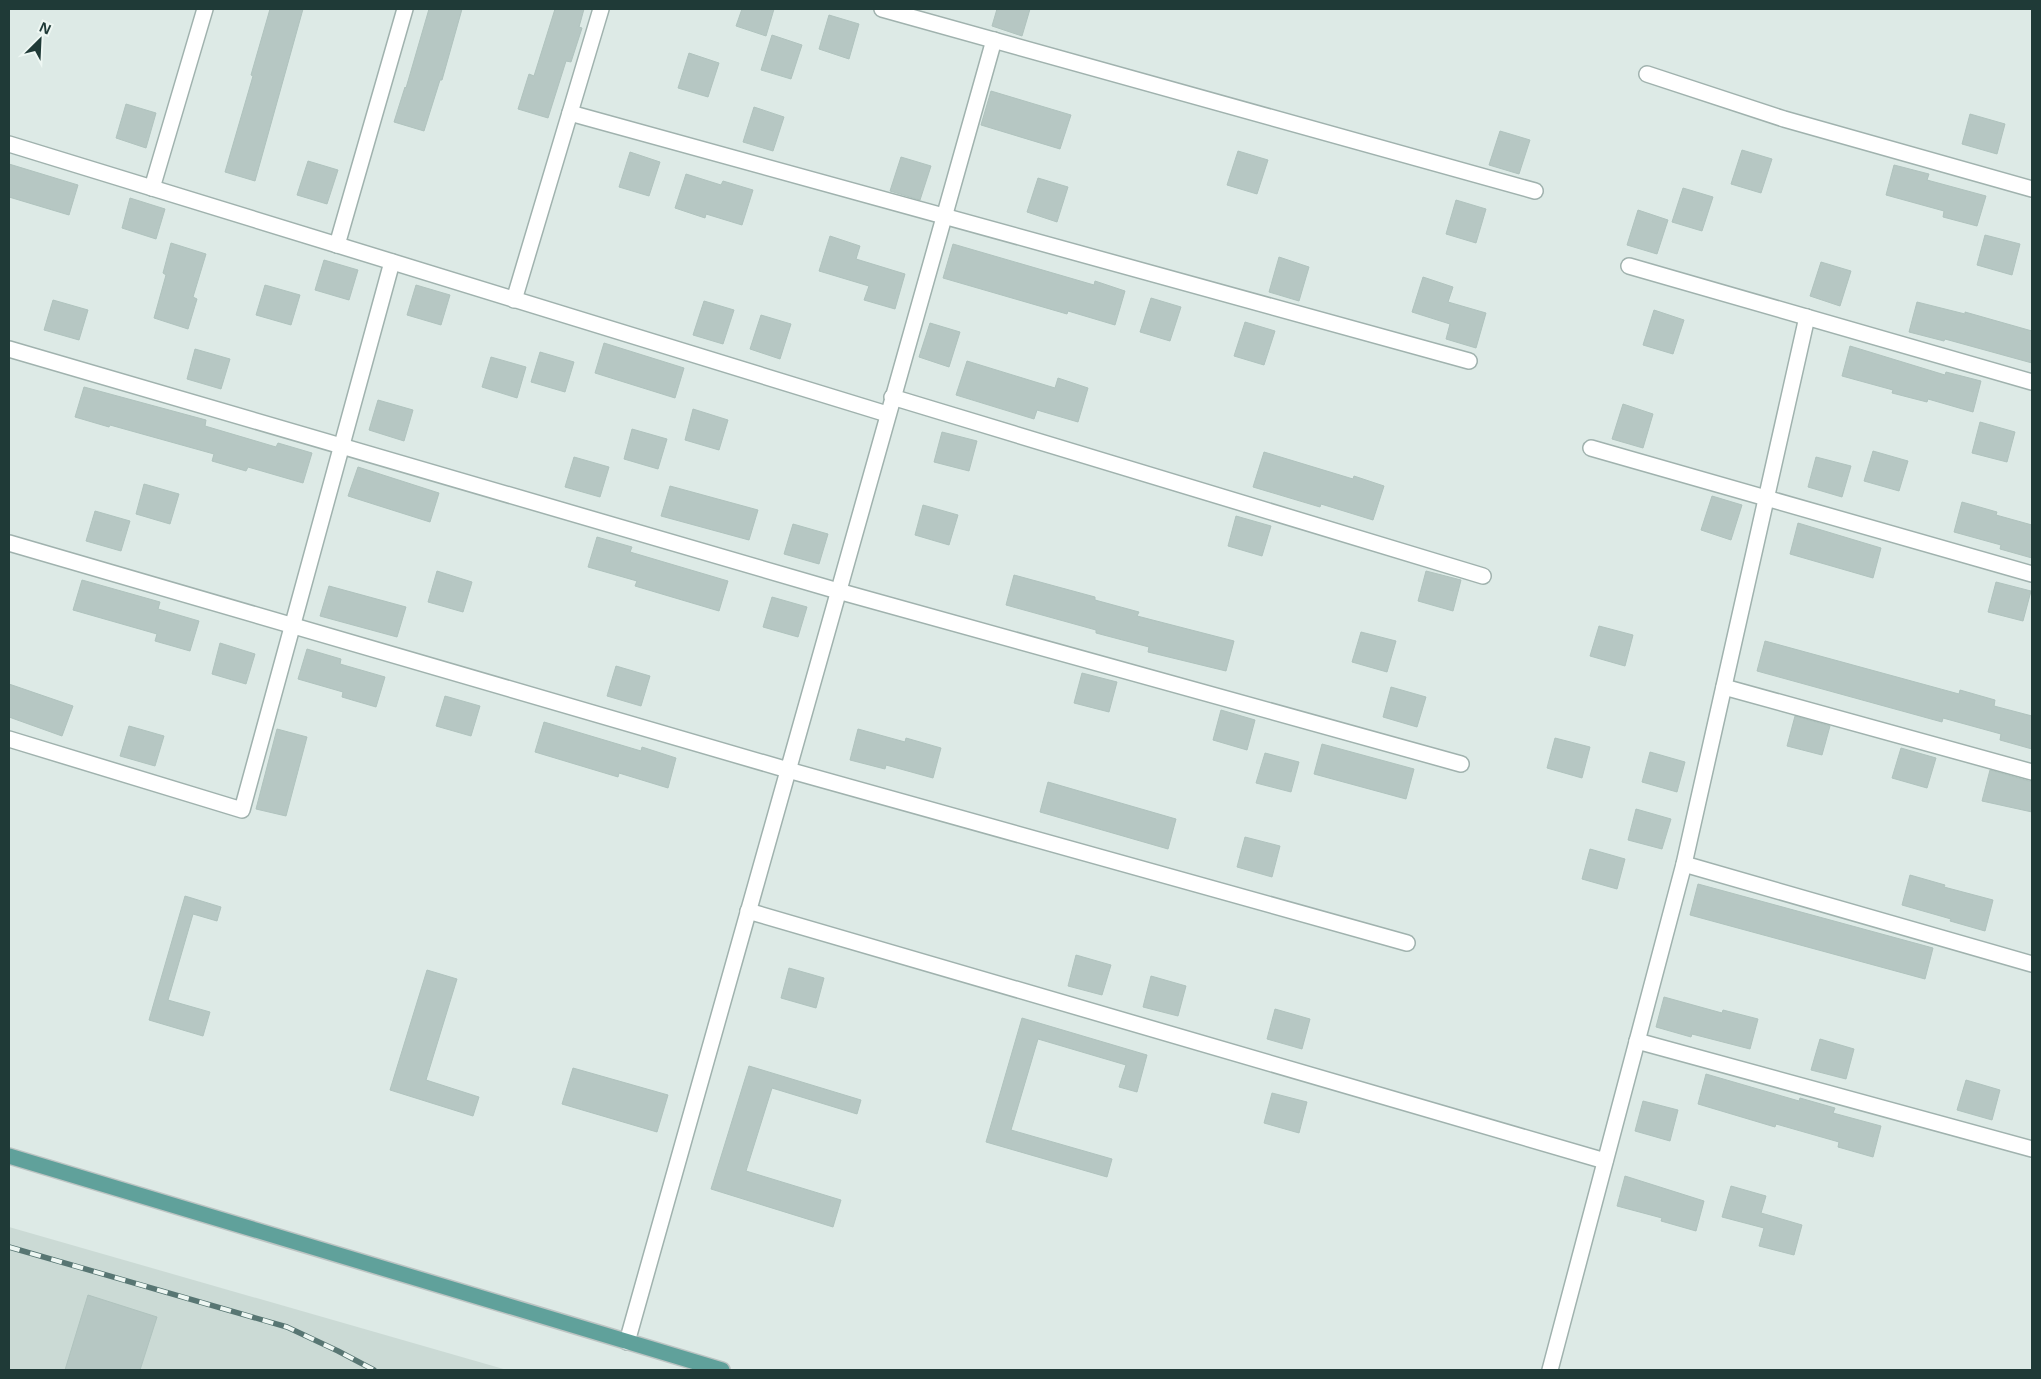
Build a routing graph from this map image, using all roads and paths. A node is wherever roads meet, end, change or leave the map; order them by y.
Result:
1 (205, 9) edge
2 (405, 9) edge
3 (601, 9) edge
4 (882, 9) edge
5 (994, 40) junction
6 (1647, 74) dead end
7 (570, 113) junction
8 (9, 144) edge
9 (152, 188) junction
10 (2032, 189) edge
11 (1535, 191) dead end
12 (943, 216) junction
13 (337, 245) junction
14 (392, 262) junction
15 (1629, 266) dead end
16 (514, 300) junction
17 (1807, 317) junction
18 (9, 349) edge
19 (1469, 360) dead end
20 (2032, 382) edge
21 (892, 397) junction
22 (887, 414) junction
23 (342, 446) junction
24 (1591, 448) dead end
25 (1766, 498) junction
26 (9, 543) edge
27 (2032, 574) edge
28 (1484, 576) dead end
29 (838, 591) junction
30 (293, 626) junction
31 (1724, 687) junction
32 (9, 739) edge
33 (1461, 764) dead end
34 (788, 770) junction
35 (2032, 772) edge
36 (1684, 864) junction
37 (748, 911) junction
38 (1407, 943) dead end
39 (2032, 964) edge
40 (1637, 1041) junction
41 (2032, 1149) edge
42 (9, 1156) edge
43 (1605, 1161) junction
44 (627, 1342) junction
45 (722, 1370) edge
46 (1550, 1370) edge

1 - 9 street
2 - 13 street
3 - 7 street
4 - 5 street
5 - 11 street
5 - 12 street
6 - 10 street
7 - 12 street
7 - 16 street
8 - 9 street
9 - 13 street
12 - 19 street
12 - 21 street
13 - 14 street
14 - 16 street
14 - 23 street
15 - 17 street
16 - 22 street
17 - 20 street
17 - 25 street
18 - 23 street
21 - 22 street
21 - 28 street
22 - 29 street
23 - 29 street
23 - 30 street
24 - 25 street
25 - 27 street
25 - 31 street
26 - 30 street
29 - 33 street
29 - 34 street
30 - 32 street
30 - 34 street
31 - 35 street
31 - 36 street
34 - 37 street
34 - 38 street
36 - 39 street
36 - 40 street
37 - 43 street
37 - 44 street
40 - 41 street
40 - 43 street
42 - 44 main road
43 - 46 street
44 - 45 main road

